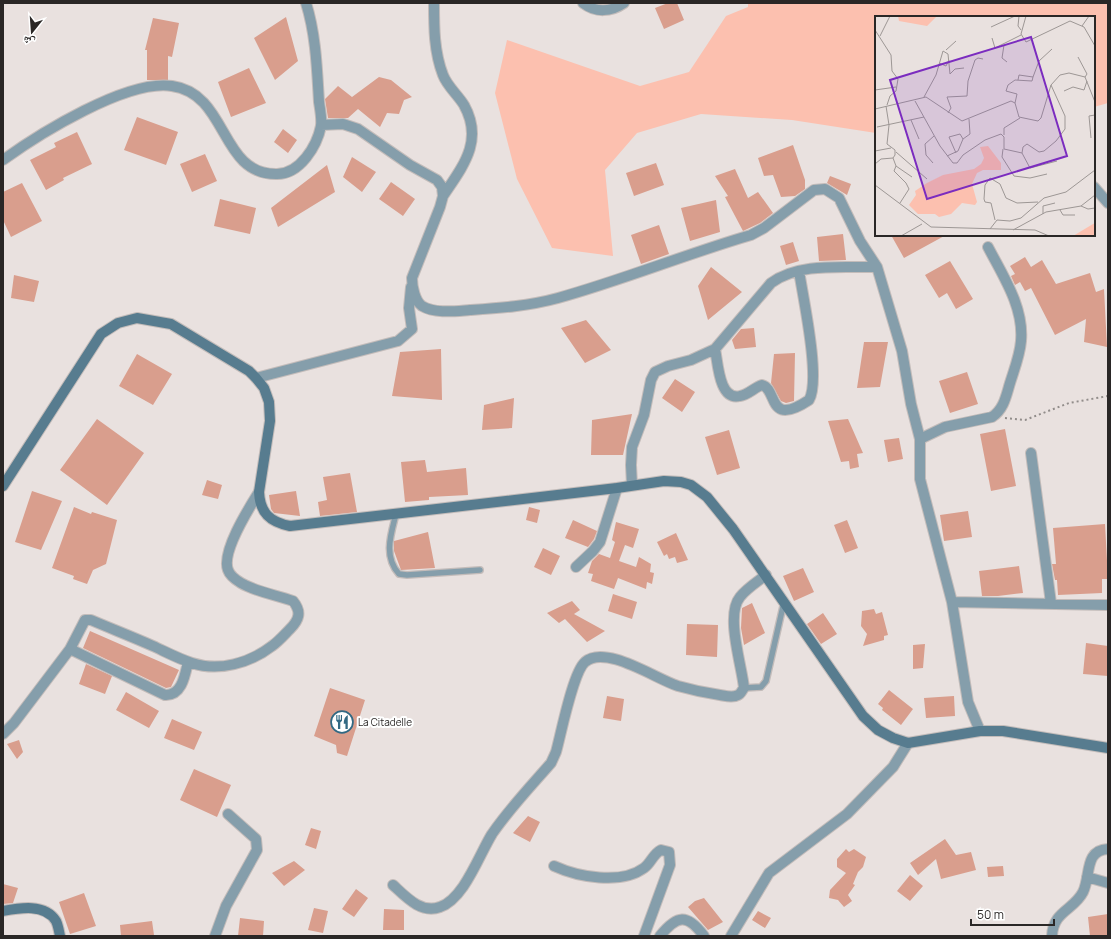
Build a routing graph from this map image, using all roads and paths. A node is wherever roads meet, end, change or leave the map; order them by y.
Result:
1 (306, 3) edge
2 (434, 3) edge
3 (583, 3) edge
4 (624, 3) edge
5 (321, 125) junction
6 (3, 160) edge
7 (1095, 189) edge
8 (443, 196) junction
9 (1108, 203) edge
10 (988, 247) dead end
11 (877, 267) junction
12 (799, 271) junction
13 (412, 285) junction
14 (715, 349) junction
15 (256, 378) junction
16 (1108, 396) edge
17 (992, 417) junction
18 (920, 440) junction
19 (1032, 453) dead end
20 (632, 485) junction
21 (3, 486) edge
22 (617, 488) junction
23 (259, 492) junction
24 (396, 514) junction
25 (576, 567) dead end
26 (480, 570) dead end
27 (766, 575) junction
28 (784, 602) junction
29 (952, 602) junction
30 (1051, 603) junction
31 (1108, 606) edge
32 (70, 649) junction
33 (188, 662) junction
34 (744, 688) junction
35 (980, 731) junction
36 (3, 734) edge
37 (908, 743) junction
38 (1108, 748) edge
39 (228, 814) dead end
40 (1108, 849) edge
41 (554, 866) dead end
42 (1087, 877) junction
43 (1108, 883) edge
44 (393, 886) dead end
45 (3, 911) edge
46 (60, 936) edge
47 (215, 936) edge
48 (644, 936) edge
49 (660, 936) edge
50 (704, 936) edge
51 (731, 936) edge
52 (1052, 936) edge

1 - 5 street
2 - 8 street
3 - 4 street
5 - 6 street
5 - 8 street
7 - 9 street
8 - 13 street
10 - 17 street
11 - 12 street
11 - 13 street
11 - 18 street
12 - 14 street
12 - 14 street
13 - 15 street
14 - 20 street
15 - 21 street
15 - 23 street
16 - 17 path
17 - 18 street
18 - 29 street
19 - 30 street
20 - 22 street
20 - 27 street
22 - 24 street
22 - 25 street
23 - 24 street
23 - 33 street
24 - 26 lane
27 - 28 street
27 - 34 street
28 - 34 lane
28 - 37 street
29 - 30 street
29 - 35 street
30 - 31 street
32 - 33 street
32 - 33 street
32 - 36 street
34 - 44 street
35 - 37 street
35 - 38 street
37 - 51 street
39 - 47 street
40 - 42 street
41 - 48 street
42 - 43 street
42 - 52 street
45 - 46 street
49 - 50 street

